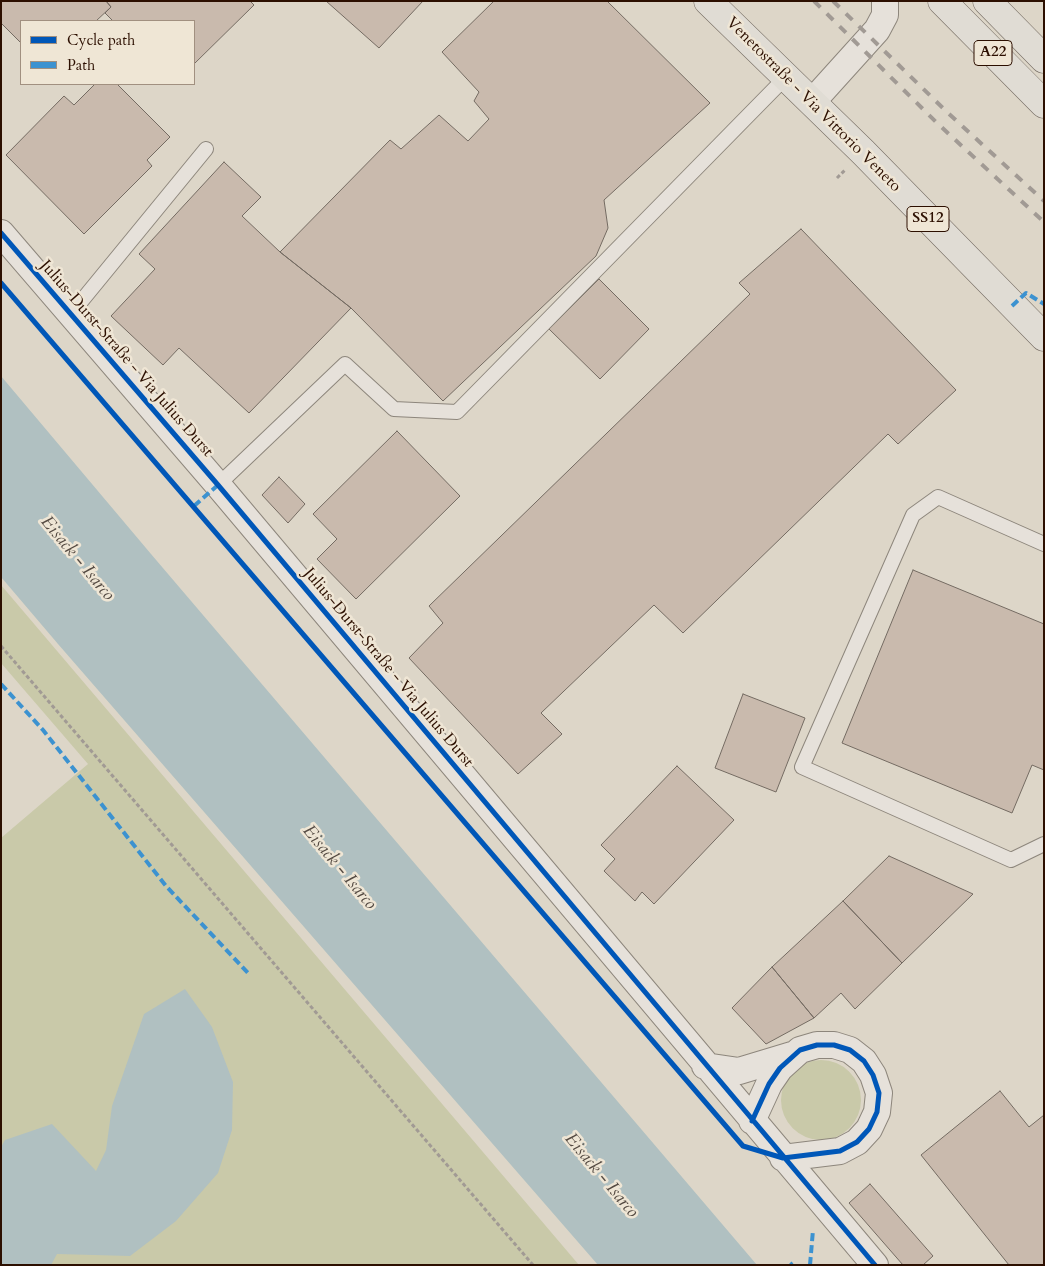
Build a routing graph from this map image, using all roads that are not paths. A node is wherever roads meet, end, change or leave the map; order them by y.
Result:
1 (708, 1) edge
2 (885, 1) edge
3 (942, 1) edge
4 (987, 1) edge
5 (1044, 59) edge
6 (786, 77) junction
7 (812, 102) junction
8 (1044, 104) edge
9 (206, 149) dead end
10 (1, 233) edge
11 (70, 315) junction
12 (1044, 338) edge
13 (218, 485) junction
14 (1044, 544) edge
15 (1044, 844) edge
16 (793, 1055) junction
17 (706, 1066) junction
18 (752, 1121) junction
19 (783, 1158) junction
20 (874, 1265) edge

1 - 6 main road, Venetostraße - Via Vittorio Veneto / SS12
2 - 7 street
3 - 8 main road, A22
4 - 5 main road, A22
6 - 7 main road, Venetostraße - Via Vittorio Veneto / SS12
6 - 13 lane
7 - 12 main road, Venetostraße - Via Vittorio Veneto / SS12
9 - 11 lane, Julius-Durst-Straße - Via Julius Durst
10 - 11 street, Julius-Durst-Straße - Via Julius Durst
11 - 13 street, Julius-Durst-Straße - Via Julius Durst
13 - 17 street, Julius-Durst-Straße - Via Julius Durst
14 - 15 lane
16 - 17 street
16 - 18 street
16 - 19 street
17 - 18 street, Julius-Durst-Straße - Via Julius Durst
18 - 19 street, Julius-Durst-Straße - Via Julius Durst
19 - 20 street, Julius-Durst-Straße - Via Julius Durst

